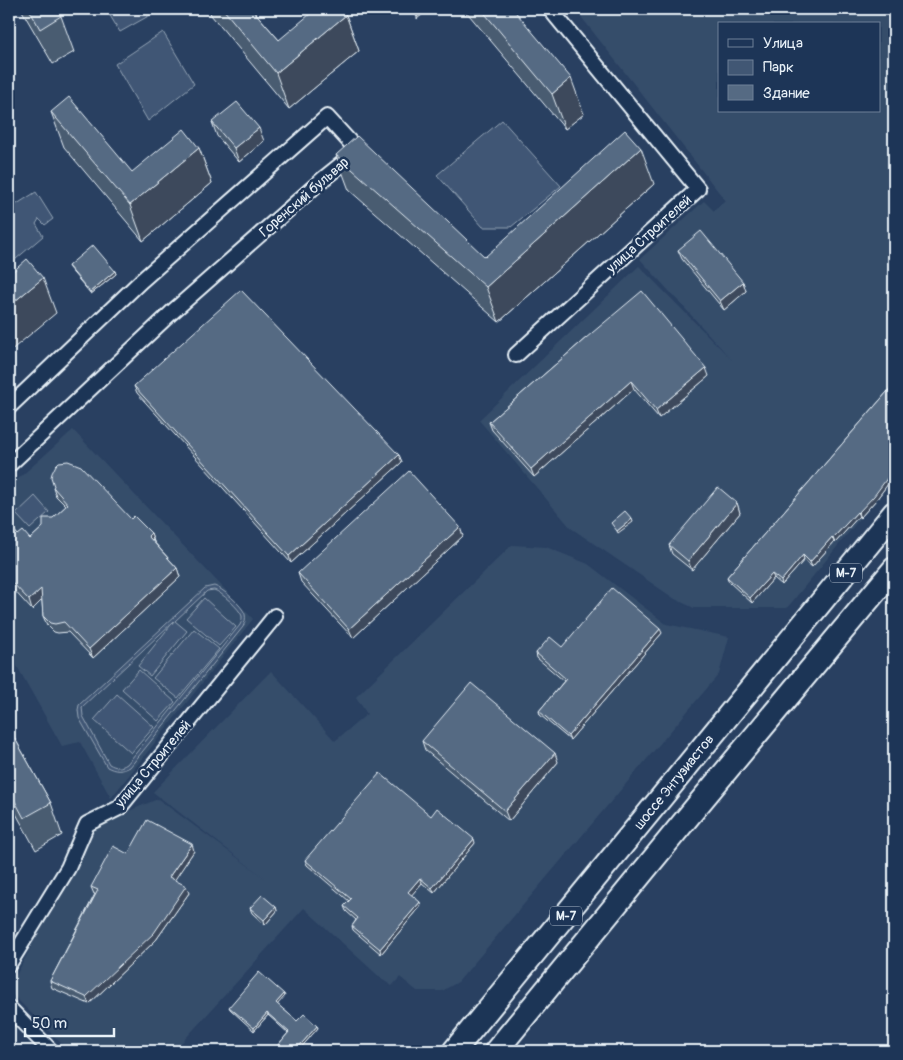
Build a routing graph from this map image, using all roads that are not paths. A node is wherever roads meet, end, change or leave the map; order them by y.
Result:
1 (550, 9) edge
2 (516, 354) dead end
3 (9, 407) edge
4 (9, 465) edge
5 (894, 514) edge
6 (894, 569) edge
7 (275, 616) dead end
8 (9, 964) edge
9 (9, 1008) edge
10 (51, 1051) edge
11 (454, 1051) edge
12 (496, 1051) edge

1 - 2 street, улица Строителей
3 - 4 street, Горенский бульвар
5 - 11 highway, шоссе Энтузиастов / М-7
6 - 12 highway, М-7
7 - 8 street, улица Строителей
9 - 10 street

